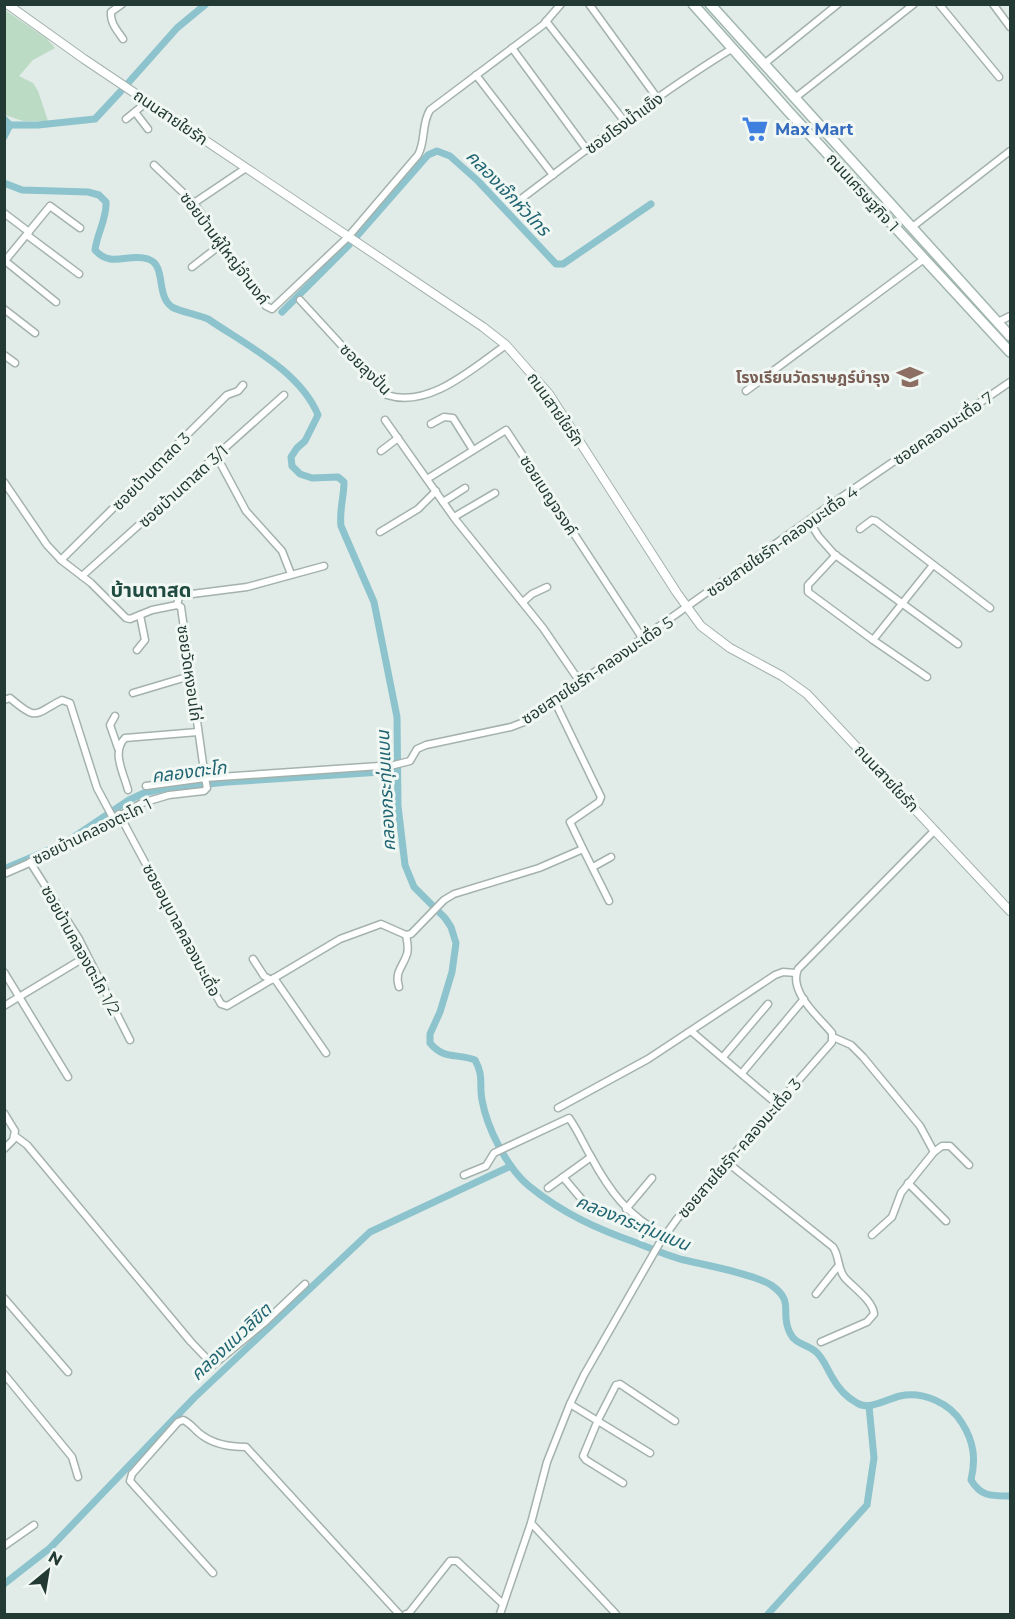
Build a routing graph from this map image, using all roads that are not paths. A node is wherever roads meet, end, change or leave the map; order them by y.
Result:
1 (7, 4) edge
2 (122, 4) edge
3 (561, 4) edge
4 (589, 4) edge
5 (693, 4) edge
6 (710, 4) edge
7 (914, 4) edge
8 (939, 4) edge
9 (993, 4) edge
10 (834, 6) edge
11 (546, 21) junction
12 (1011, 27) edge
13 (123, 39) dead end
14 (512, 48) junction
15 (733, 48) junction
16 (764, 64) junction
17 (476, 75) junction
18 (999, 77) dead end
19 (658, 99) junction
20 (795, 99) junction
21 (147, 102) junction
22 (135, 112) junction
23 (126, 119) dead end
24 (625, 122) junction
25 (148, 129) dead end
26 (587, 150) junction
27 (1011, 151) edge
28 (154, 165) dead end
29 (246, 168) junction
30 (553, 175) junction
31 (518, 202) dead end
32 (194, 203) junction
33 (4, 213) edge
34 (80, 228) dead end
35 (910, 228) junction
36 (28, 233) junction
37 (348, 237) junction
38 (223, 243) junction
39 (924, 259) junction
40 (5, 261) edge
41 (192, 267) dead end
42 (79, 274) dead end
43 (300, 300) dead end
44 (56, 302) dead end
45 (4, 309) edge
46 (1011, 316) edge
47 (998, 322) junction
48 (34, 333) dead end
49 (1011, 336) edge
50 (506, 345) junction
51 (1011, 352) edge
52 (4, 355) edge
53 (15, 363) dead end
54 (1011, 382) edge
55 (243, 385) dead end
56 (746, 391) dead end
57 (284, 395) dead end
58 (385, 420) dead end
59 (431, 424) dead end
60 (398, 438) junction
61 (472, 450) junction
62 (381, 451) dead end
63 (216, 456) junction
64 (876, 474) joint
65 (427, 479) junction
66 (4, 482) edge
67 (465, 488) dead end
68 (436, 491) junction
69 (495, 493) dead end
70 (444, 502) junction
71 (454, 517) junction
72 (809, 521) junction
73 (860, 529) dead end
74 (380, 532) dead end
75 (836, 555) junction
76 (61, 560) junction
77 (933, 565) junction
78 (324, 566) dead end
79 (291, 574) junction
80 (82, 576) junction
81 (547, 587) dead end
82 (523, 602) junction
83 (901, 603) junction
84 (177, 605) junction
85 (688, 607) junction
86 (990, 608) dead end
87 (140, 615) junction
88 (643, 639) junction
89 (873, 640) junction
90 (958, 644) dead end
91 (137, 650) dead end
92 (190, 676) junction
93 (927, 677) dead end
94 (580, 682) junction
95 (133, 693) dead end
96 (4, 700) edge
97 (554, 700) junction
98 (115, 716) dead end
99 (198, 732) junction
100 (118, 748) junction
101 (206, 782) junction
102 (146, 786) dead end
103 (128, 790) dead end
104 (119, 814) junction
105 (112, 817) junction
106 (935, 830) junction
107 (583, 849) junction
108 (611, 857) dead end
109 (30, 862) junction
110 (593, 867) junction
111 (4, 874) edge
112 (609, 901) dead end
113 (1011, 911) edge
114 (406, 934) junction
115 (87, 956) junction
116 (253, 959) dead end
117 (4, 972) edge
118 (796, 973) junction
119 (272, 979) junction
120 (399, 987) dead end
121 (19, 997) junction
122 (804, 999) junction
123 (768, 1004) dead end
124 (4, 1006) edge
125 (691, 1031) junction
126 (833, 1037) junction
127 (130, 1040) dead end
128 (326, 1053) dead end
129 (723, 1057) junction
130 (742, 1073) junction
131 (68, 1077) dead end
132 (778, 1105) junction
133 (558, 1108) dead end
134 (4, 1113) edge
135 (15, 1136) junction
136 (4, 1149) edge
137 (934, 1152) junction
138 (591, 1157) junction
139 (728, 1163) junction
140 (969, 1165) dead end
141 (464, 1175) dead end
142 (563, 1177) junction
143 (652, 1178) dead end
144 (908, 1183) junction
145 (548, 1188) dead end
146 (626, 1209) junction
147 (946, 1221) dead end
148 (653, 1230) junction
149 (872, 1234) dead end
150 (665, 1236) junction
151 (839, 1265) junction
152 (305, 1284) dead end
153 (816, 1294) dead end
154 (4, 1298) edge
155 (820, 1342) dead end
156 (68, 1372) dead end
157 (4, 1374) edge
158 (570, 1404) junction
159 (598, 1420) junction
160 (675, 1420) dead end
161 (650, 1453) dead end
162 (78, 1477) dead end
163 (623, 1484) dead end
164 (531, 1523) junction
165 (34, 1525) dead end
166 (4, 1546) edge
167 (213, 1573) dead end
168 (503, 1604) junction
169 (399, 1614) edge
170 (406, 1614) edge
171 (500, 1614) edge
172 (616, 1614) edge

1 - 21 street, ถนนสายใยรัก
2 - 13 street
3 - 11 street
4 - 19 street
5 - 15 main road, ถนนเศรษฐกิจ 1
6 - 16 main road, ถนนเศรษฐกิจ 1
7 - 20 street
8 - 18 street
9 - 12 street
10 - 16 street
11 - 14 street
11 - 24 street
14 - 17 street
14 - 26 street
15 - 19 street, ซอยโรงน้ำแข็ง
15 - 39 main road, ถนนเศรษฐกิจ 1
16 - 20 main road, ถนนเศรษฐกิจ 1
17 - 30 street
17 - 37 street
19 - 24 street, ซอยโรงน้ำแข็ง
20 - 35 main road, ถนนเศรษฐกิจ 1
21 - 22 street
21 - 29 street, ถนนสายใยรัก
22 - 23 street
22 - 25 street
24 - 26 street, ซอยโรงน้ำแข็ง
26 - 30 street, ซอยโรงน้ำแข็ง
27 - 35 street
28 - 32 street, ซอยบ้านผู้ใหญ่จำนงค์
29 - 32 street
29 - 37 street, ถนนสายใยรัก
30 - 31 street, ซอยโรงน้ำแข็ง
32 - 38 street, ซอยบ้านผู้ใหญ่จำนงค์
33 - 36 street
34 - 36 street
35 - 47 main road, ถนนเศรษฐกิจ 1
36 - 40 street
36 - 42 street
37 - 38 street, ซอยบ้านผู้ใหญ่จำนงค์
37 - 50 street, ถนนสายใยรัก
38 - 41 street
39 - 51 main road, ถนนเศรษฐกิจ 1
39 - 56 street
40 - 44 street
43 - 50 street, ซอยลุงปั่น
45 - 48 street
46 - 47 street
47 - 49 main road, ถนนเศรษฐกิจ 1
50 - 85 street, ถนนสายใยรัก
52 - 53 street
54 - 64 street, ซอยคลองมะเดื่อ 7
55 - 76 street, ซอยบ้านตาสด 3
57 - 63 street, ซอยบ้านตาสด 3/1
58 - 60 street
59 - 61 street
60 - 62 street
60 - 65 street
61 - 65 street, ซอยเบญจรงค์
61 - 88 street, ซอยเบญจรงค์
63 - 79 street
63 - 80 street, ซอยบ้านตาสด 3/1
64 - 72 street, ซอยสายใยรัก-คลองมะเดื่อ 4
65 - 68 street
66 - 76 street
67 - 70 street
68 - 70 street
68 - 74 street
69 - 71 street
70 - 71 street
71 - 82 street
72 - 75 street
72 - 85 street, ซอยสายใยรัก-คลองมะเดื่อ 4
73 - 77 street
75 - 83 street
75 - 89 street
76 - 80 street
77 - 83 street
77 - 86 street
78 - 79 street
79 - 84 street
80 - 87 street
81 - 82 street
82 - 94 street
83 - 89 street
83 - 90 street
84 - 87 street, ซอยวัดหงอนไก่
84 - 92 street, ซอยวัดหงอนไก่
85 - 88 street, ซอยสายใยรัก-คลองมะเดื่อ 5
85 - 106 street, ถนนสายใยรัก
87 - 91 street
88 - 94 street, ซอยสายใยรัก-คลองมะเดื่อ 5
89 - 93 street
92 - 95 street
92 - 99 street, ซอยวัดหงอนไก่
94 - 97 street, ซอยสายใยรัก-คลองมะเดื่อ 5
96 - 105 street
97 - 101 street, ซอยสายใยรัก-คลองมะเดื่อ 5
97 - 107 street
98 - 100 street
99 - 100 street
99 - 101 street, ซอยวัดหงอนไก่
100 - 103 street
101 - 102 street
101 - 104 street, ซอยบ้านคลองตะโก 1
104 - 105 street, ซอยบ้านคลองตะโก 1
104 - 119 street, ซอยอนุบาลคลองมะเดื่อ
105 - 109 street, ซอยบ้านคลองตะโก 1
106 - 113 street, ถนนสายใยรัก
106 - 118 street
107 - 110 street
107 - 114 street
108 - 110 street
109 - 111 street, ซอยบ้านคลองตะโก 1
109 - 115 street, ซอยบ้านคลองตะโก 1/2
110 - 112 street
114 - 119 street, ซอยอนุบาลคลองมะเดื่อ
114 - 120 street
115 - 121 street
115 - 127 street, ซอยบ้านคลองตะโก 1/2
116 - 119 street
117 - 121 street
118 - 122 street
118 - 125 street
119 - 128 street
121 - 124 street
121 - 131 street
122 - 126 street
122 - 130 street
123 - 129 street
125 - 129 street
125 - 133 street
126 - 132 street, ซอยสายใยรัก-คลองมะเดื่อ 3
126 - 137 street
129 - 130 street
130 - 132 street
132 - 139 street, ซอยสายใยรัก-คลองมะเดื่อ 3
134 - 135 street
135 - 136 street
135 - 152 street
137 - 140 street
137 - 144 street
138 - 141 street
138 - 142 street
138 - 146 street
139 - 150 street, ซอยสายใยรัก-คลองมะเดื่อ 3
139 - 151 street
142 - 145 street
142 - 148 street
143 - 146 street
144 - 147 street
144 - 149 street
146 - 148 street
148 - 150 street
150 - 158 street, ซอยสายใยรัก-คลองมะเดื่อ 3
151 - 153 street
151 - 155 street
154 - 156 street
157 - 162 street
158 - 159 street
158 - 164 street, ซอยสายใยรัก-คลองมะเดื่อ 3
159 - 160 street
159 - 161 street
159 - 163 street
164 - 168 street, ซอยสายใยรัก-คลองมะเดื่อ 3
164 - 172 street
165 - 166 street
167 - 169 street
168 - 170 street
168 - 171 street, ซอยสายใยรัก-คลองมะเดื่อ 3

